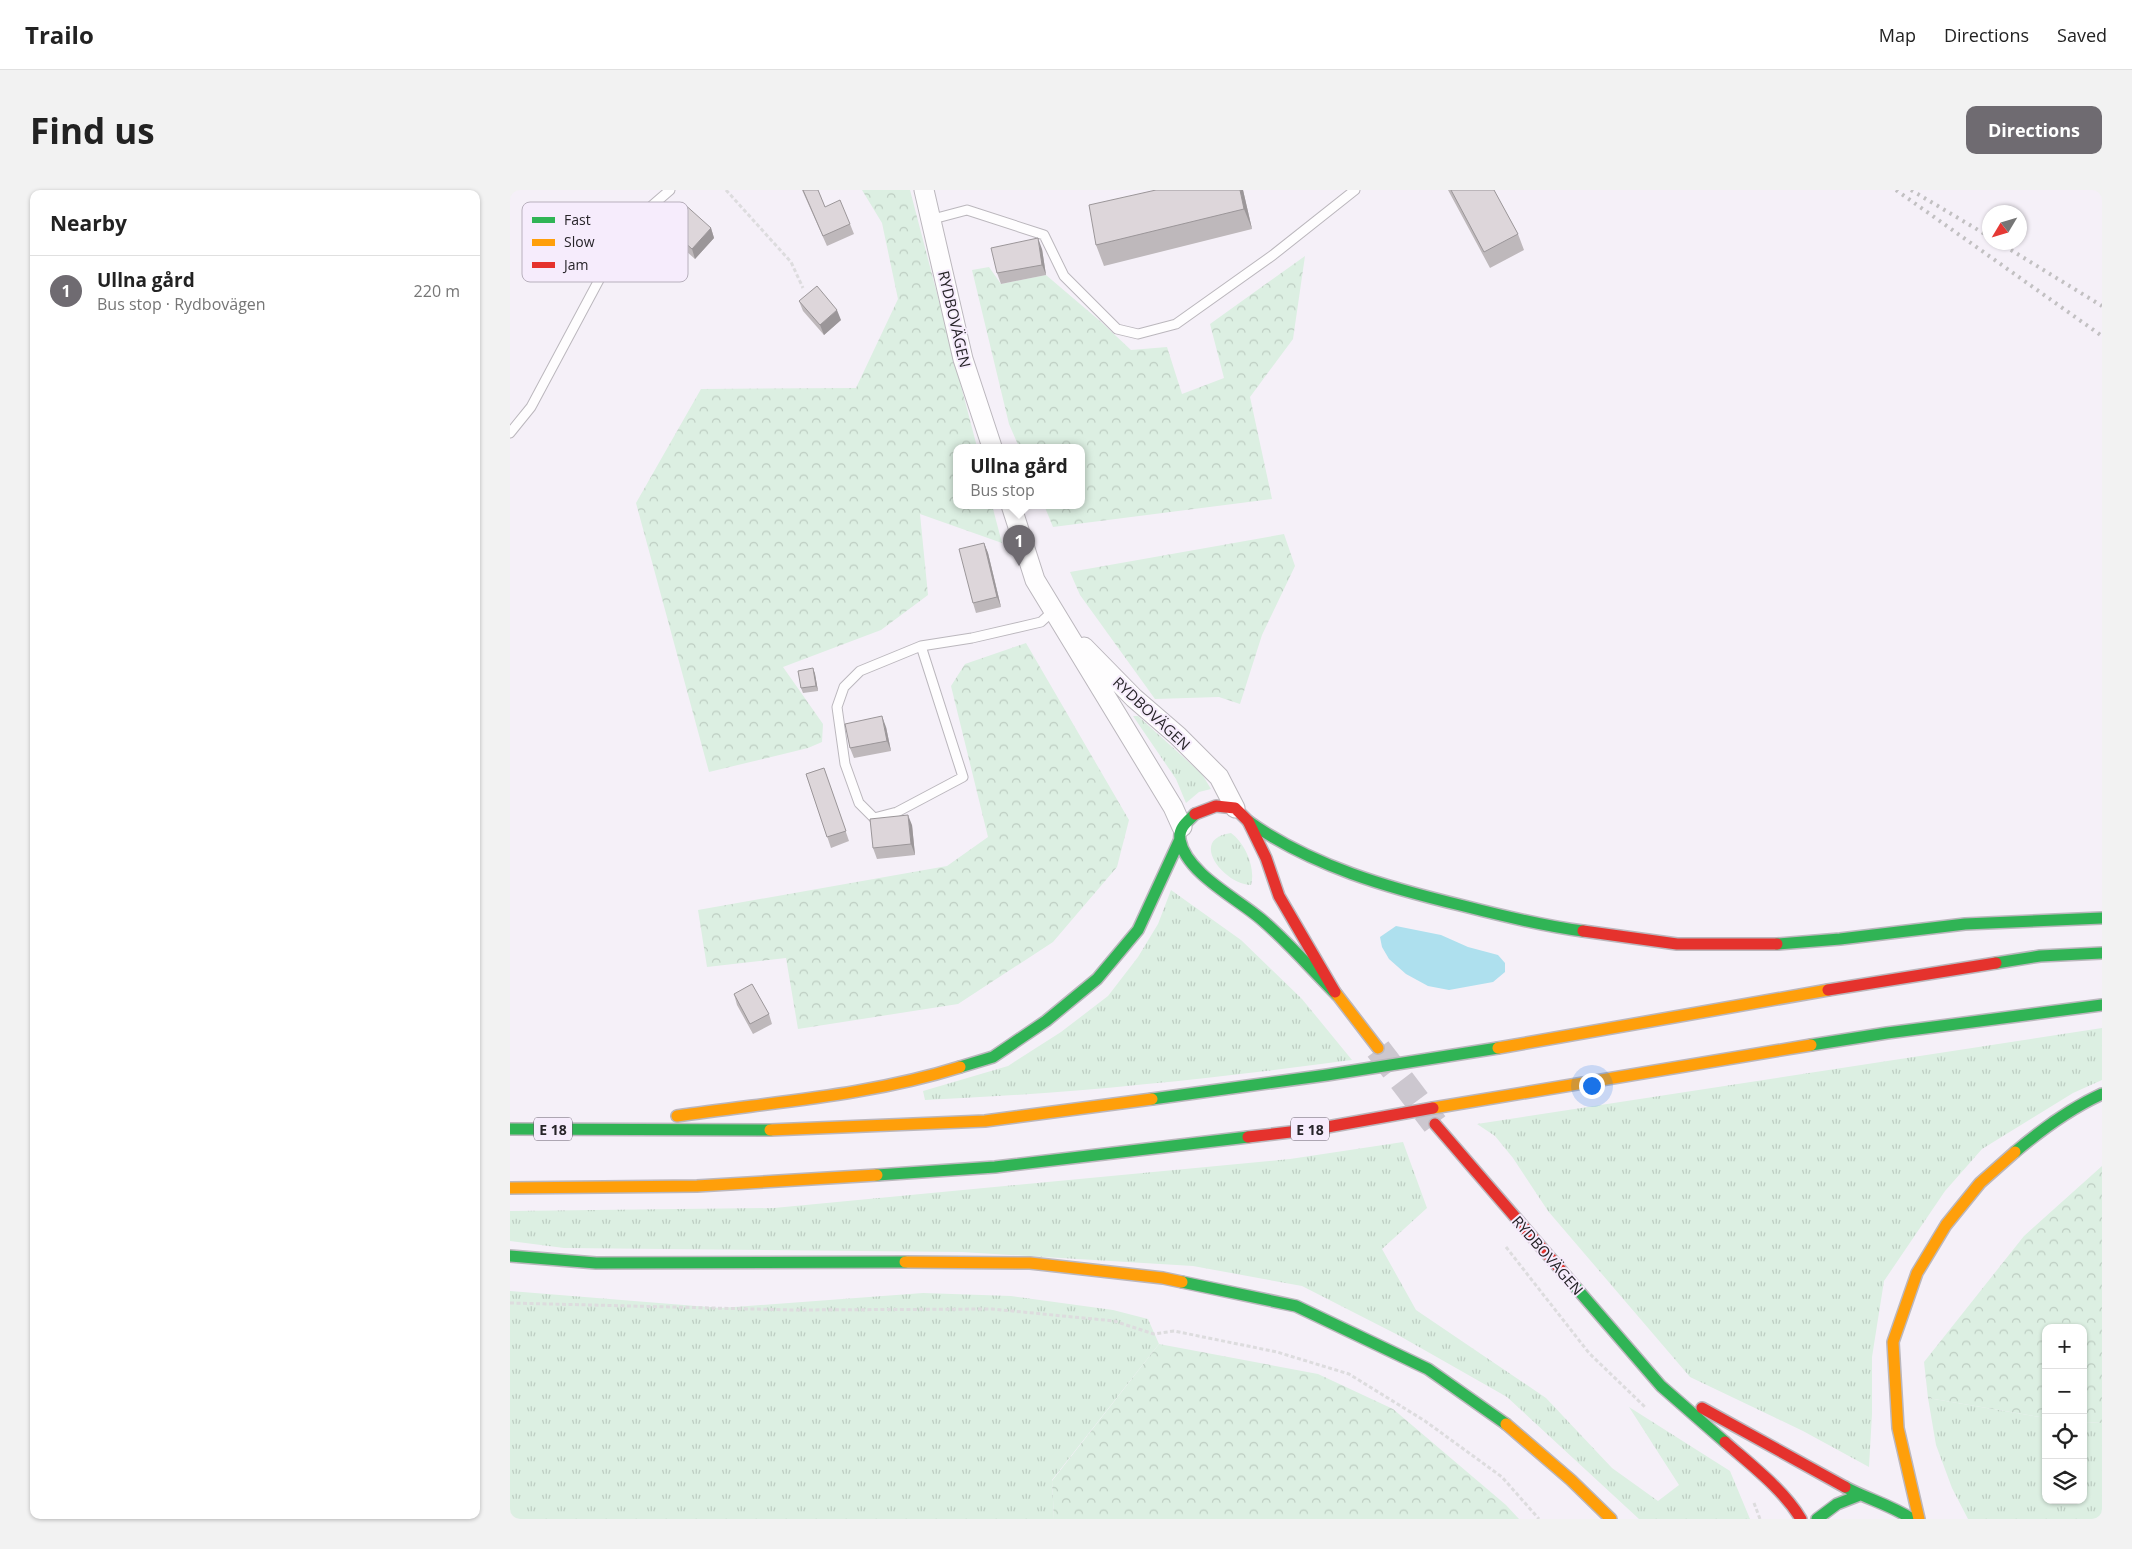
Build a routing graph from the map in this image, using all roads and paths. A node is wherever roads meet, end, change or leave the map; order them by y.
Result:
1 (670, 190) edge
2 (726, 190) edge
3 (924, 190) edge
4 (1355, 190) edge
5 (656, 202) edge
6 (933, 220) junction
7 (598, 282) edge
8 (804, 288) dead end
9 (510, 434) edge
10 (991, 444) edge
11 (1012, 509) edge
12 (1056, 617) junction
13 (921, 646) junction
14 (1235, 808) junction
15 (1248, 822) junction
16 (1181, 833) junction
17 (2102, 918) edge
18 (2102, 953) edge
19 (1337, 995) junction
20 (2102, 1004) edge
21 (1378, 1048) tunnel mouth
22 (2102, 1094) edge
23 (1435, 1124) tunnel mouth
24 (510, 1129) edge
25 (597, 1129) junction
26 (510, 1188) edge
27 (510, 1256) edge
28 (510, 1303) edge
29 (1662, 1386) junction
30 (1860, 1495) junction
31 (1539, 1519) edge
32 (1611, 1519) edge
33 (1801, 1519) edge
34 (1817, 1519) edge
35 (1912, 1519) edge
36 (1919, 1519) edge

1 - 5 lane
2 - 8 path
3 - 6 street, RYDBOVÄGEN
4 - 6 lane
6 - 10 street, RYDBOVÄGEN
7 - 9 lane
11 - 12 street, RYDBOVÄGEN
12 - 13 lane
12 - 14 street, RYDBOVÄGEN
12 - 16 street, RYDBOVÄGEN
13 - 13 lane
14 - 15 main road
14 - 16 main road
15 - 17 main road
15 - 19 main road, RYDBOVÄGEN
16 - 19 main road, RYDBOVÄGEN
16 - 25 main road
18 - 25 main road, E 18
19 - 21 main road, RYDBOVÄGEN
20 - 26 main road, E 18
22 - 36 main road
23 - 29 main road, RYDBOVÄGEN
24 - 25 main road, E 18
27 - 32 main road
28 - 31 path
29 - 30 main road, RYDBOVÄGEN
29 - 33 main road, RYDBOVÄGEN
30 - 34 main road
30 - 35 main road, RYDBOVÄGEN

